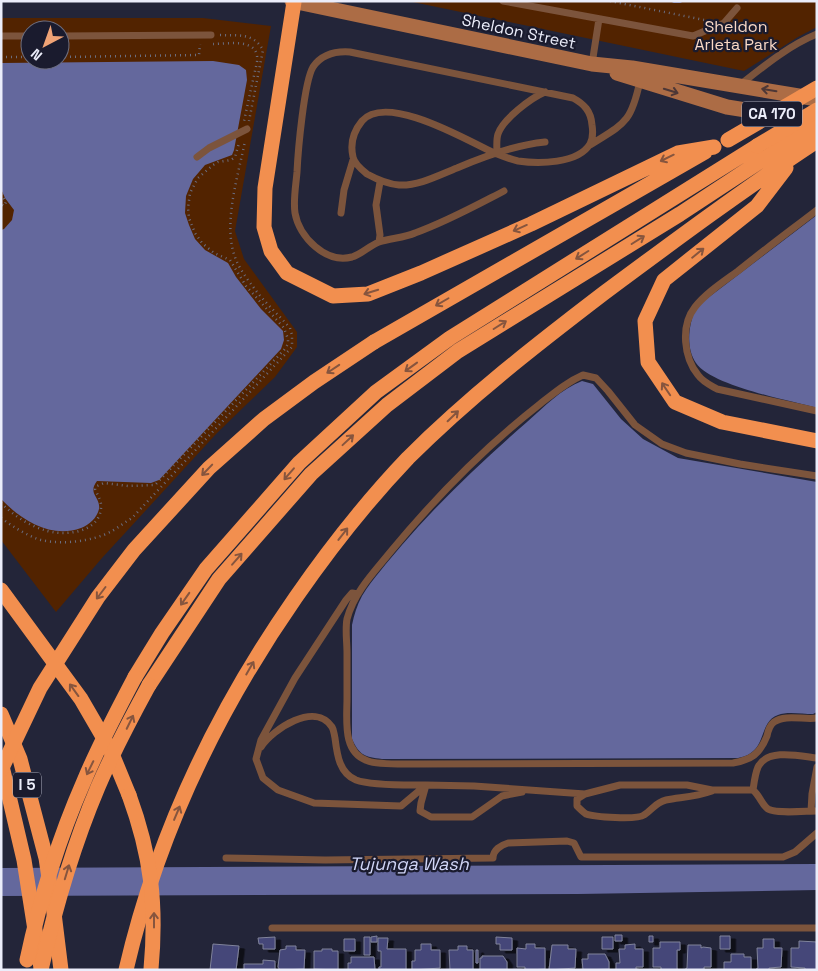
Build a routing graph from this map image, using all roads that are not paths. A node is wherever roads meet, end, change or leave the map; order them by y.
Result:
1 (293, 1) edge
2 (503, 1) edge
3 (737, 8) dead end
4 (599, 19) junction
5 (817, 34) edge
6 (211, 35) road end
7 (1, 36) edge
8 (20, 36) edge
9 (70, 36) edge
10 (592, 64) junction
11 (640, 81) junction
12 (740, 86) junction
13 (817, 88) edge
14 (546, 92) junction
15 (817, 99) edge
16 (817, 110) edge
17 (817, 122) edge
18 (244, 130) road end
19 (817, 141) edge
20 (545, 142) dead end
21 (590, 145) junction
22 (714, 147) junction
23 (497, 154) junction
24 (796, 155) junction
25 (196, 157) dead end
26 (353, 160) junction
27 (380, 182) junction
28 (504, 191) dead end
29 (817, 210) edge
30 (341, 213) dead end
31 (379, 242) junction
32 (817, 411) edge
33 (817, 441) edge
34 (817, 476) edge
35 (1, 590) edge
36 (358, 594) junction
37 (1, 714) edge
38 (817, 718) edge
39 (763, 746) junction
40 (258, 752) junction
41 (817, 758) edge
42 (1, 762) edge
43 (759, 765) junction
44 (817, 767) edge
45 (1, 770) edge
46 (426, 785) junction
47 (532, 790) junction
48 (712, 790) junction
49 (753, 790) junction
50 (585, 794) junction
51 (814, 811) edge
52 (817, 833) edge
53 (226, 858) dead end
54 (272, 928) dead end
55 (817, 928) edge
56 (26, 965) edge
57 (151, 969) edge
58 (41, 970) edge
59 (60, 970) edge
60 (126, 970) edge

1 - 10 main road, Sheldon Street
22 -> 1 highway
2 - 4 lane
3 - 4 lane
4 - 10 lane
5 - 12 lane
6 - 9 lane
7 - 8 lane
10 - 11 main road, Sheldon Street
10 - 12 main road, Sheldon Street
11 -> 17 main road, Sheldon Street
11 - 21 lane
15 -> 12 main road, Sheldon Street
13 - 22 highway, CA 170, bridge
14 - 21 lane
14 - 23 lane
14 - 31 lane
16 -> 56 highway, bridge
58 -> 17 highway, bridge
18 - 25 lane
19 - 24 highway, CA 170
20 - 23 lane
21 - 23 lane
22 -> 45 highway, bridge
23 - 26 lane
23 - 27 lane
33 -> 24 highway
60 -> 24 highway, bridge
26 - 27 lane
26 - 30 lane
27 - 31 lane
28 - 31 lane
29 - 32 lane
34 - 36 lane
57 -> 35 highway, bridge
36 - 39 lane
36 - 40 lane
37 - 59 highway, I 5, bridge
38 - 39 lane
39 - 43 lane
40 - 46 lane
40 - 46 lane
41 - 43 lane
42 - 58 highway
43 - 49 lane
44 - 51 lane
46 - 47 lane
46 - 47 lane
47 - 50 lane
48 - 49 lane
48 - 50 lane
48 - 50 lane
49 - 51 lane
52 - 53 lane
54 - 55 lane

